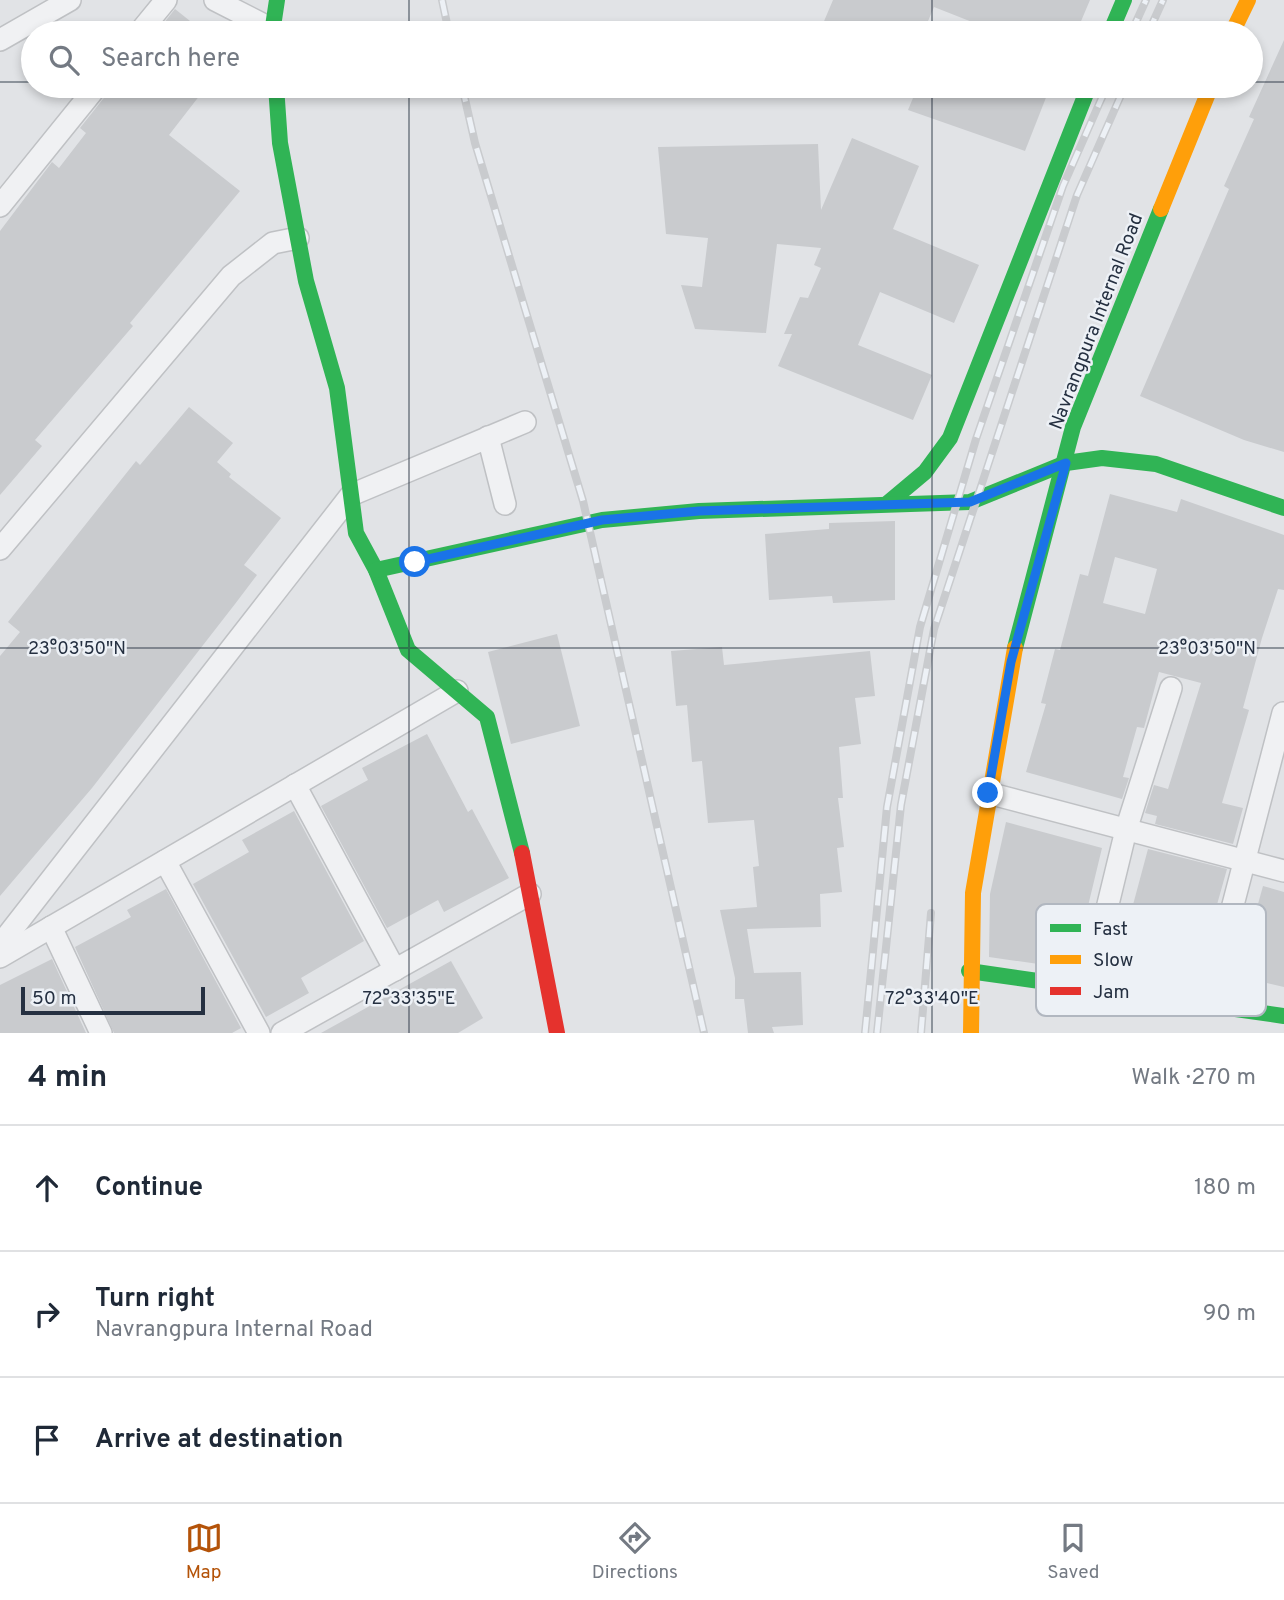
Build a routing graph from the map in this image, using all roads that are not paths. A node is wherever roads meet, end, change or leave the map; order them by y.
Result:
1 (71, 0) edge
2 (166, 0) edge
3 (215, 0) edge
4 (277, 0) edge
5 (1124, 0) edge
6 (1248, 0) edge
7 (34, 21) edge
8 (149, 21) edge
9 (254, 21) edge
10 (274, 21) edge
11 (1115, 21) edge
12 (1238, 21) edge
13 (21, 28) edge
14 (0, 40) edge
15 (87, 98) edge
16 (277, 98) edge
17 (1085, 98) edge
18 (1206, 98) edge
19 (0, 206) edge
20 (298, 238) junction
21 (525, 422) dead end
22 (488, 437) junction
23 (1066, 463) junction
24 (351, 495) junction
25 (888, 503) junction
26 (505, 504) dead end
27 (1284, 508) edge
28 (0, 549) edge
29 (376, 570) junction
30 (1171, 688) dead end
31 (457, 691) junction
32 (1283, 713) edge
33 (295, 785) junction
34 (988, 793) junction
35 (1126, 830) junction
36 (165, 861) junction
37 (1245, 861) junction
38 (1284, 871) edge
39 (530, 894) junction
40 (1108, 904) edge
41 (1234, 904) edge
42 (51, 927) junction
43 (0, 945) edge
44 (0, 957) edge
45 (395, 970) junction
46 (970, 971) junction
47 (1036, 980) edge
48 (1266, 1013) edge
49 (1284, 1016) edge
50 (101, 1033) edge
51 (259, 1033) edge
52 (282, 1033) edge
53 (557, 1033) edge
54 (971, 1033) edge

1 - 7 street
2 - 8 street
3 - 9 street
4 - 10 street
5 - 11 street
6 - 12 street
13 - 14 street
15 - 19 street
16 - 20 street
17 - 25 street
18 - 23 street, Navrangpura Internal Road
20 - 24 street
20 - 28 street
21 - 22 street
22 - 24 street
22 - 26 street
23 - 25 street
23 - 27 street
23 - 34 street, Navrangpura Internal Road
24 - 29 street
24 - 43 street
25 - 29 street
29 - 31 street
30 - 35 street
31 - 33 street
31 - 39 street
32 - 37 street
33 - 36 street
33 - 45 street
34 - 35 street
34 - 46 street, Navrangpura Internal Road
35 - 37 street
35 - 40 street
36 - 42 street
36 - 51 street
37 - 38 street
37 - 41 street
39 - 45 street
39 - 53 street
42 - 44 street
42 - 50 street
45 - 52 street
46 - 47 street
46 - 54 street, Navrangpura Internal Road
48 - 49 street

